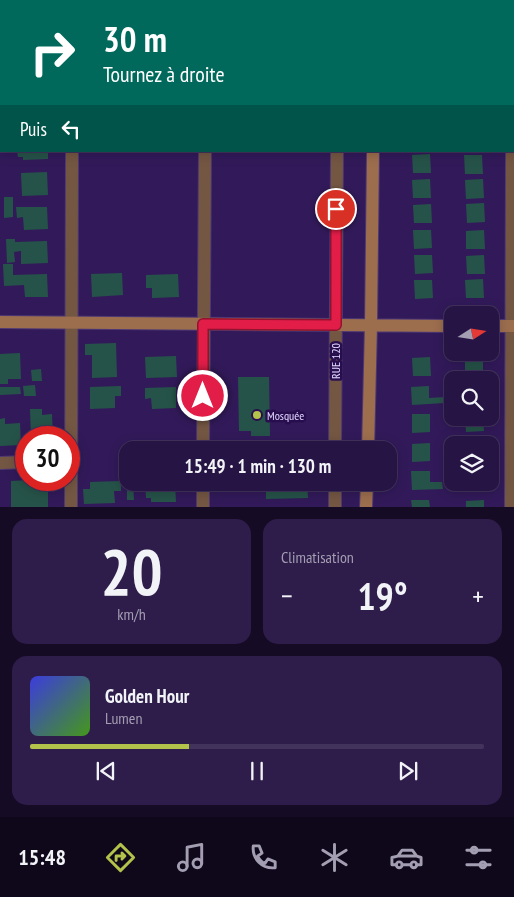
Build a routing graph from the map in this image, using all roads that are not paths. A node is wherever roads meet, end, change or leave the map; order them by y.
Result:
1 (72, 152) edge
2 (204, 152) edge
3 (337, 152) edge
4 (373, 152) edge
5 (512, 152) edge
6 (0, 322) edge
7 (71, 322) junction
8 (203, 324) junction
9 (371, 324) junction
10 (336, 325) junction
11 (444, 326) edge
12 (499, 326) edge
13 (513, 326) edge
14 (70, 426) edge
15 (203, 441) edge
16 (335, 441) edge
17 (368, 441) edge
18 (15, 462) edge
19 (0, 463) edge
20 (71, 491) edge
21 (203, 491) edge
22 (335, 491) edge
23 (367, 491) edge
24 (71, 507) edge
25 (203, 507) edge
26 (335, 507) edge
27 (366, 507) edge
28 (511, 507) edge

1 - 7 street
2 - 8 street
3 - 10 street, RUE 120
4 - 9 street
5 - 13 street
6 - 7 street
7 - 8 street
7 - 14 street
8 - 10 street
8 - 15 street
9 - 10 street
9 - 11 street
9 - 17 street
10 - 16 street, RUE 120
12 - 13 street
13 - 28 street
18 - 19 street
20 - 24 street
21 - 25 street
22 - 26 street
23 - 27 street

